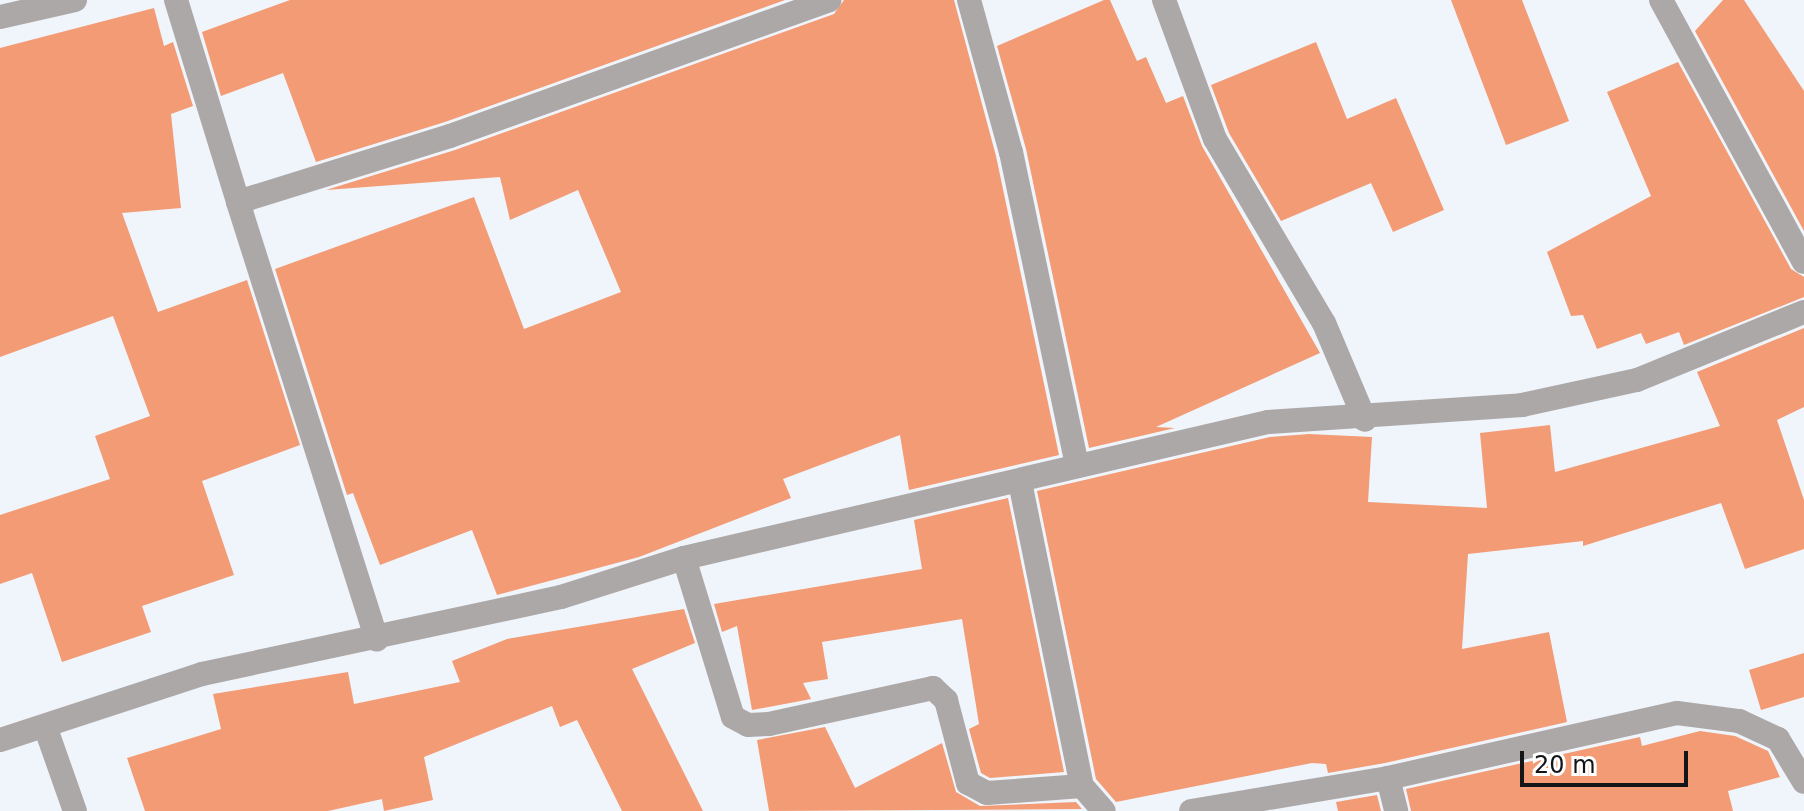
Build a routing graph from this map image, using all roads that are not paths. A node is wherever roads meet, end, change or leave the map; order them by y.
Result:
1 (75, 0) edge
2 (176, 0) edge
3 (829, 0) edge
4 (969, 0) edge
5 (1164, 0) edge
6 (1661, 0) edge
7 (0, 17) edge
8 (238, 202) junction
9 (1804, 262) edge
10 (1804, 312) edge
11 (1365, 420) junction
12 (1077, 466) junction
13 (1020, 482) junction
14 (684, 558) junction
15 (377, 639) junction
16 (45, 726) junction
17 (0, 740) edge
18 (1388, 778) junction
19 (1804, 782) edge
20 (1082, 786) junction
21 (75, 811) edge
22 (1104, 811) edge
23 (1191, 811) edge
24 (1396, 811) edge

1 - 7 street
2 - 8 street
3 - 8 street
4 - 12 street
5 - 11 street
6 - 9 street
8 - 15 street
10 - 11 street
11 - 12 street
12 - 13 street
13 - 14 street
13 - 20 street
14 - 15 street
14 - 20 street
15 - 16 street
16 - 17 street
16 - 21 street
18 - 19 street
18 - 23 street
18 - 24 street
20 - 22 street

